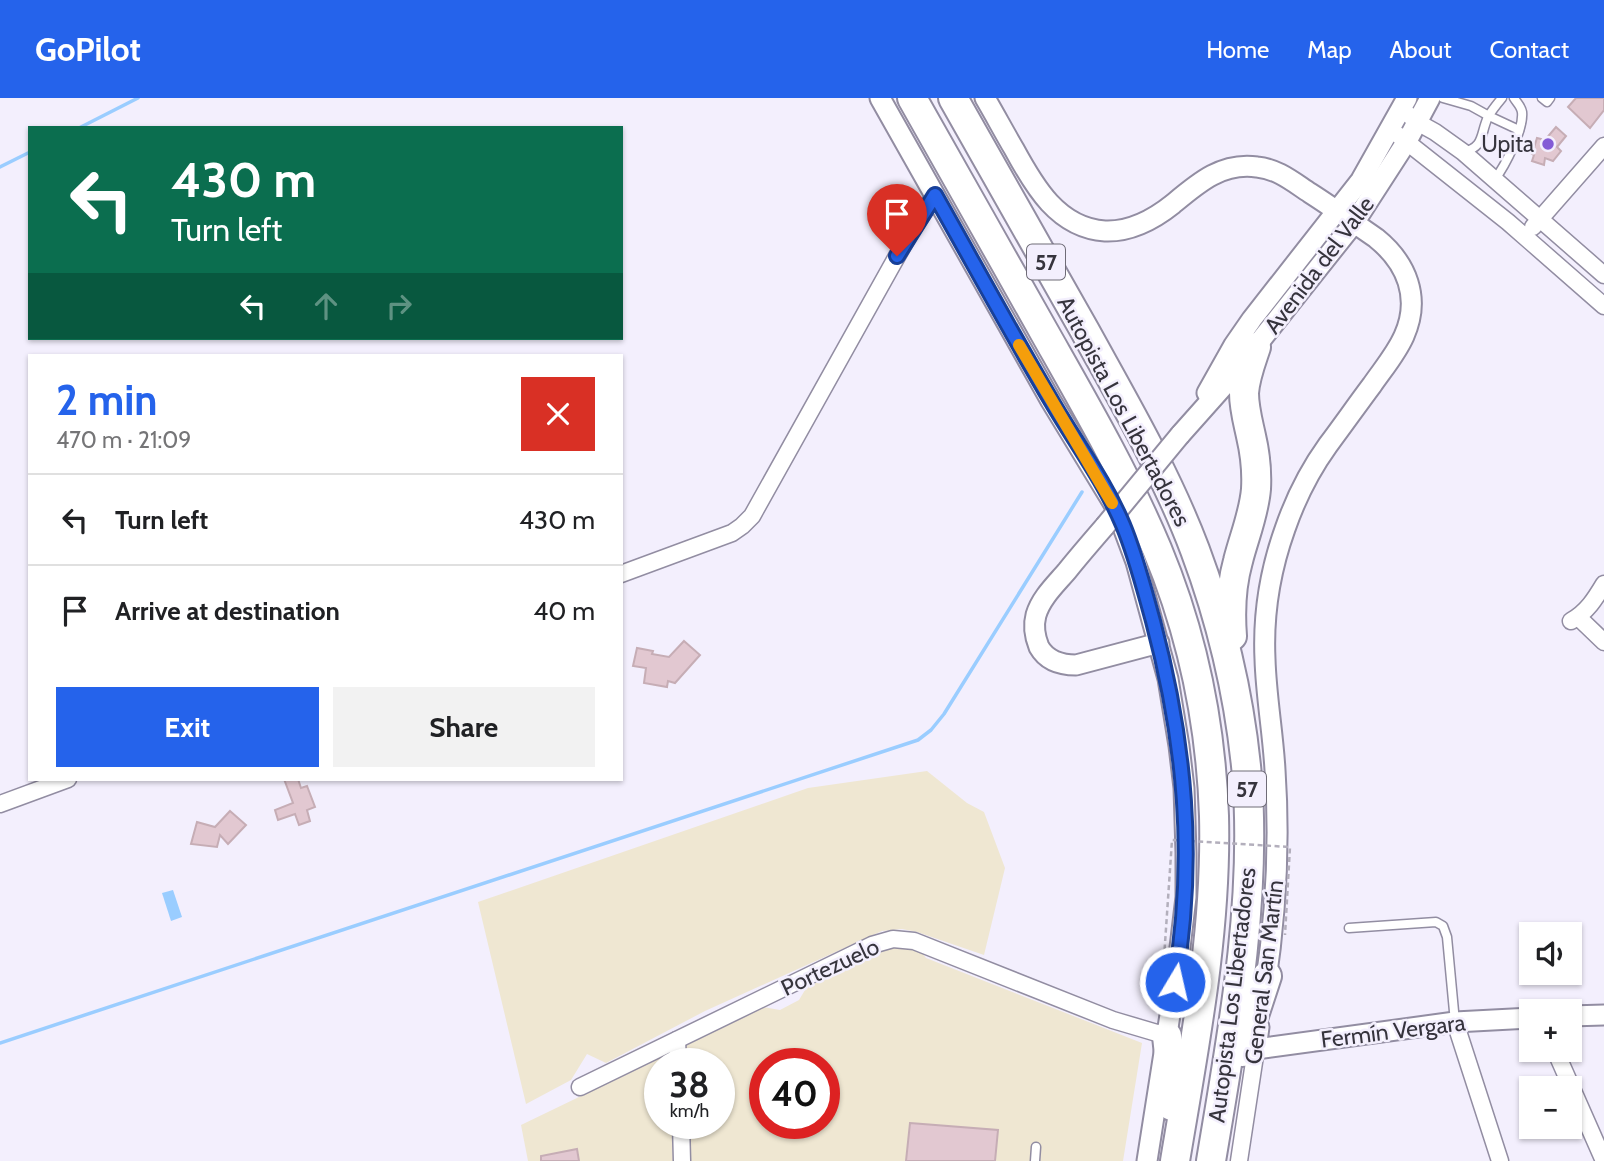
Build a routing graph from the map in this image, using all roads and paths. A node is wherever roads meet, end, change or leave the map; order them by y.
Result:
1 (880, 98) edge
2 (912, 98) edge
3 (953, 98) edge
4 (985, 98) edge
5 (1430, 98) edge
6 (1443, 98) edge
7 (1502, 98) edge
8 (1514, 98) edge
9 (1542, 98) edge
10 (1550, 98) edge
11 (1454, 99) edge
12 (1405, 103) edge
13 (1489, 116) junction
14 (1417, 122) junction
15 (1390, 130) junction
16 (1519, 130) junction
17 (1407, 141) junction
18 (1604, 146) edge
19 (1463, 152) junction
20 (1494, 179) junction
21 (935, 195) junction
22 (1336, 210) junction
23 (1540, 219) junction
24 (1354, 223) junction
25 (1524, 237) junction
26 (1604, 275) edge
27 (1604, 306) edge
28 (1256, 347) junction
29 (1186, 428) junction
30 (623, 573) edge
31 (1604, 584) edge
32 (1604, 642) edge
33 (1159, 643) junction
34 (1239, 712) junction
35 (63, 781) edge
36 (0, 804) edge
37 (1349, 928) dead end
38 (1285, 934) dead end
39 (1164, 958) dead end
40 (1267, 975) junction
41 (1604, 1015) edge
42 (1582, 1016) edge
43 (1519, 1019) edge
44 (1455, 1022) junction
45 (1167, 1036) junction
46 (677, 1040) junction
47 (677, 1048) edge
48 (1256, 1049) junction
49 (1560, 1062) edge
50 (580, 1087) dead end
51 (1217, 1128) junction
52 (681, 1139) edge
53 (1036, 1147) dead end
54 (682, 1161) edge
55 (1035, 1161) edge
56 (1147, 1161) edge
57 (1174, 1161) edge
58 (1212, 1161) edge
59 (1238, 1161) edge
60 (1500, 1161) edge
61 (1604, 1161) edge

1 - 21 street
2 - 57 highway, Autopista Los Libertadores / 57
3 - 34 highway, Autopista Los Libertadores / 57
4 - 22 street, General San Martín
5 - 14 street, Avenida del Valle
6 - 11 lane
7 - 13 lane
8 - 16 lane
9 - 10 lane
11 - 13 lane
12 - 14 street
12 - 15 street, Avenida del Valle
13 - 16 lane
13 - 19 lane
14 - 17 street, Avenida del Valle
14 - 19 street
15 - 17 street
15 - 22 street, Avenida del Valle
16 - 20 lane
17 - 24 street, Avenida del Valle
17 - 25 street
18 - 23 street
19 - 20 street
20 - 23 street
21 - 30 street
21 - 33 street
22 - 24 street, General San Martín
22 - 29 street, Avenida del Valle
23 - 25 street
23 - 26 street
24 - 28 street, Avenida del Valle
24 - 40 street, General San Martín
25 - 27 street
28 - 29 street, Avenida del Valle
28 - 34 highway
29 - 33 street, Avenida del Valle, bridge
31 - 32 street
33 - 45 street
34 - 51 highway, Autopista Los Libertadores / 57
35 - 36 street
37 - 44 lane
38 - 39 path, bridge
40 - 48 street, General San Martín
40 - 51 highway
41 - 42 street
43 - 44 street, Fermín Vergara
44 - 48 street, Fermín Vergara
44 - 60 street
45 - 46 street, Portezuelo
45 - 56 street
45 - 57 highway
46 - 47 street
46 - 50 street, Portezuelo
48 - 59 street, General San Martín
49 - 61 street
51 - 58 highway, Autopista Los Libertadores / 57
52 - 54 street
53 - 55 lane

